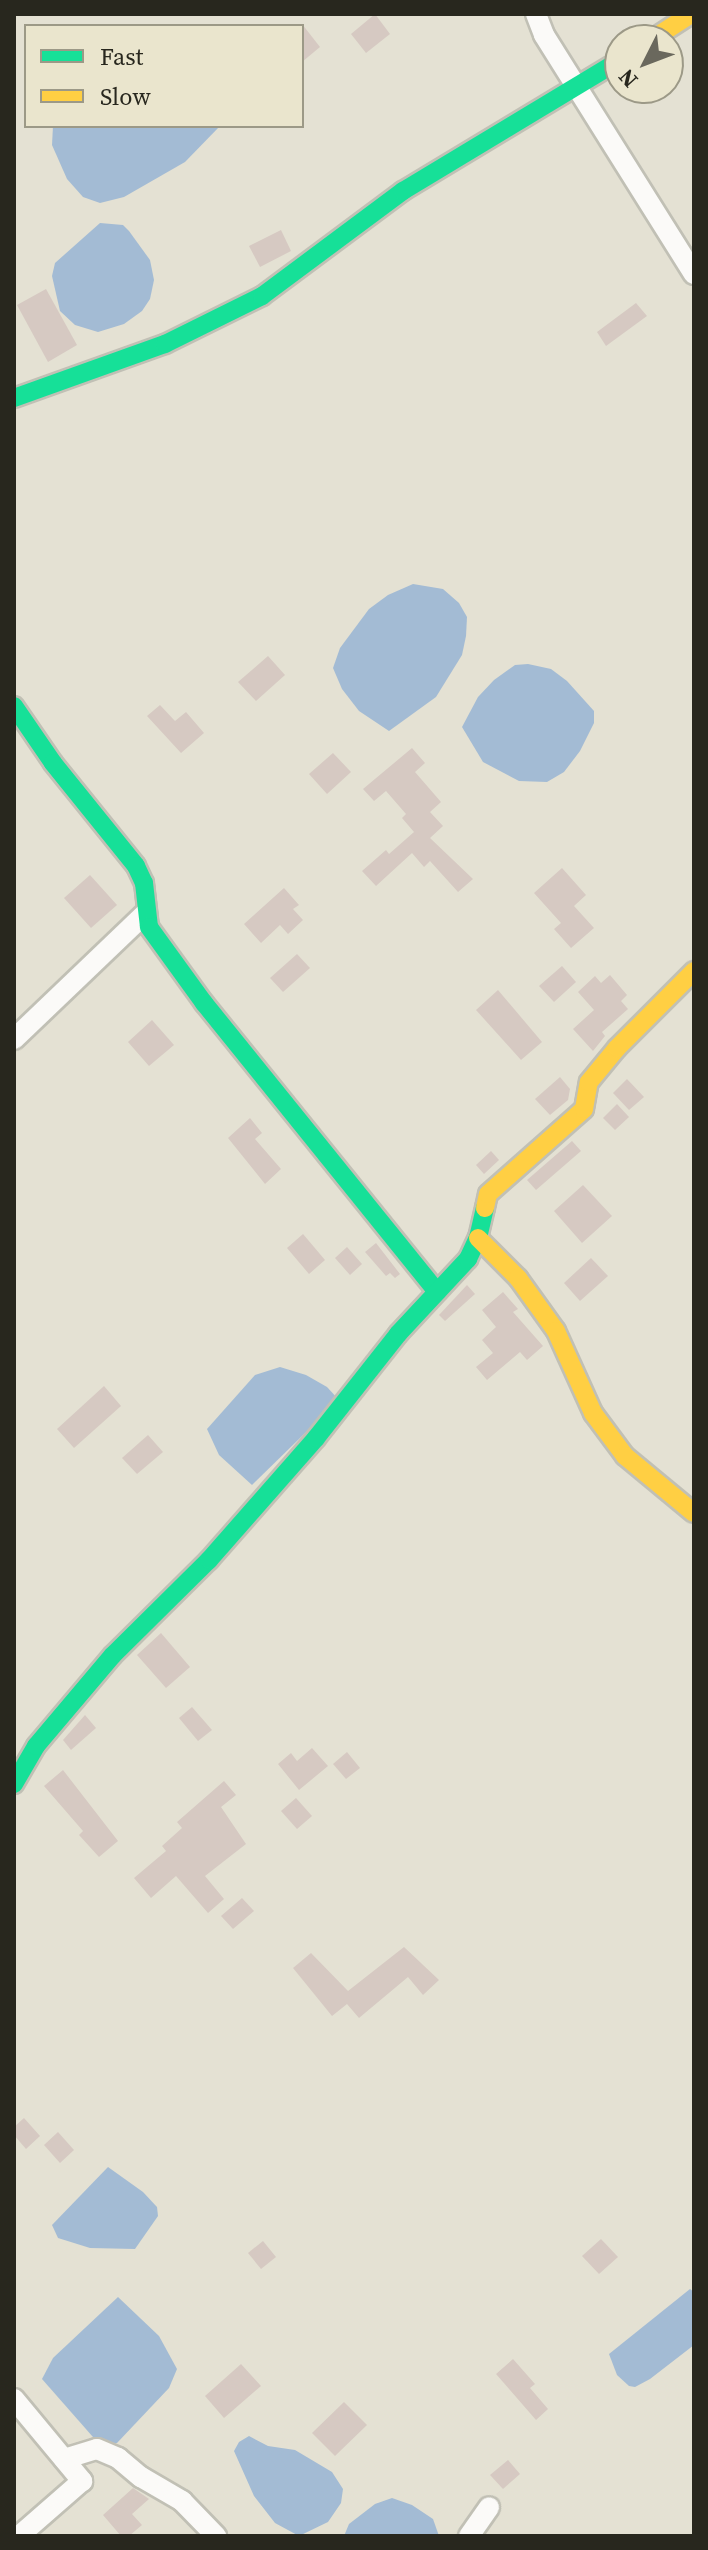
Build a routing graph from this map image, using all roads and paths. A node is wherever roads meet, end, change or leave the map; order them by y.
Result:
1 (536, 14) edge
2 (604, 71) edge
3 (578, 88) junction
4 (694, 274) edge
5 (14, 398) edge
6 (14, 706) edge
7 (146, 913) junction
8 (694, 971) edge
9 (14, 1039) edge
10 (478, 1238) junction
11 (437, 1292) junction
12 (694, 1513) edge
13 (14, 1784) edge
14 (14, 2399) edge
15 (64, 2459) junction
16 (489, 2507) dead end
17 (19, 2536) edge
18 (216, 2536) edge
19 (469, 2536) edge

1 - 3 street
2 - 3 street
3 - 4 street
3 - 5 street
6 - 7 street
7 - 9 street
7 - 11 street
8 - 10 street
10 - 11 street
10 - 12 street
11 - 13 street
14 - 15 street
15 - 17 street
15 - 18 street
16 - 19 street

